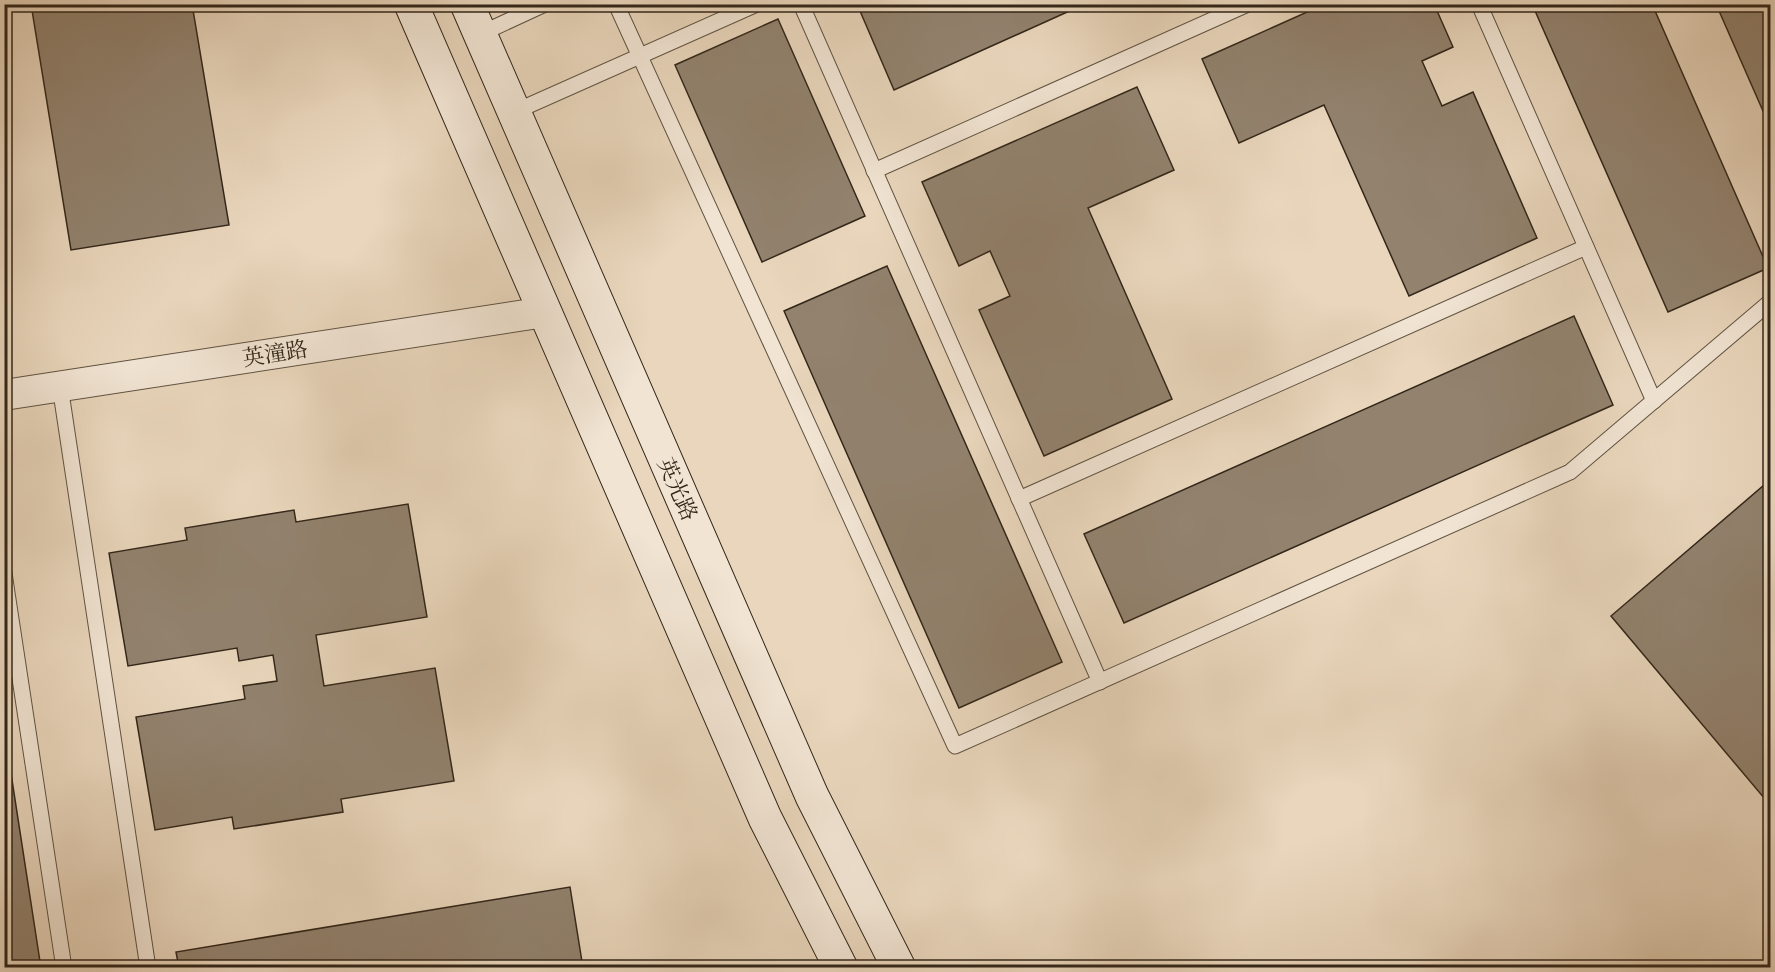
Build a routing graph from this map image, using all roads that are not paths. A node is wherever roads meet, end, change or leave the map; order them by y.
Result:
1 (411, 4) edge
2 (545, 4) edge
3 (616, 4) edge
4 (757, 4) edge
5 (801, 4) edge
6 (1248, 4) edge
7 (1479, 4) edge
8 (473, 19) edge
9 (640, 57) junction
10 (514, 112) junction
11 (874, 171) junction
12 (1586, 247) junction
13 (1770, 302) edge
14 (545, 312) junction
15 (60, 386) junction
16 (4, 395) edge
17 (1654, 401) junction
18 (1019, 499) junction
19 (4, 573) edge
20 (1100, 682) junction
21 (64, 968) edge
22 (148, 968) edge
23 (841, 968) edge
24 (899, 968) edge

1 - 14 main road
2 - 8 lane
3 - 9 lane
4 - 9 lane
5 - 11 lane
6 - 11 lane
7 - 12 lane
8 - 10 main road, 英光路
9 - 10 lane
9 - 20 lane
10 - 24 main road, 英光路
11 - 18 lane
12 - 17 lane
12 - 18 lane
13 - 17 lane
14 - 15 street, 英潼路
14 - 23 main road
15 - 16 street, 英潼路
15 - 22 lane
17 - 20 lane
18 - 20 lane
19 - 21 lane

